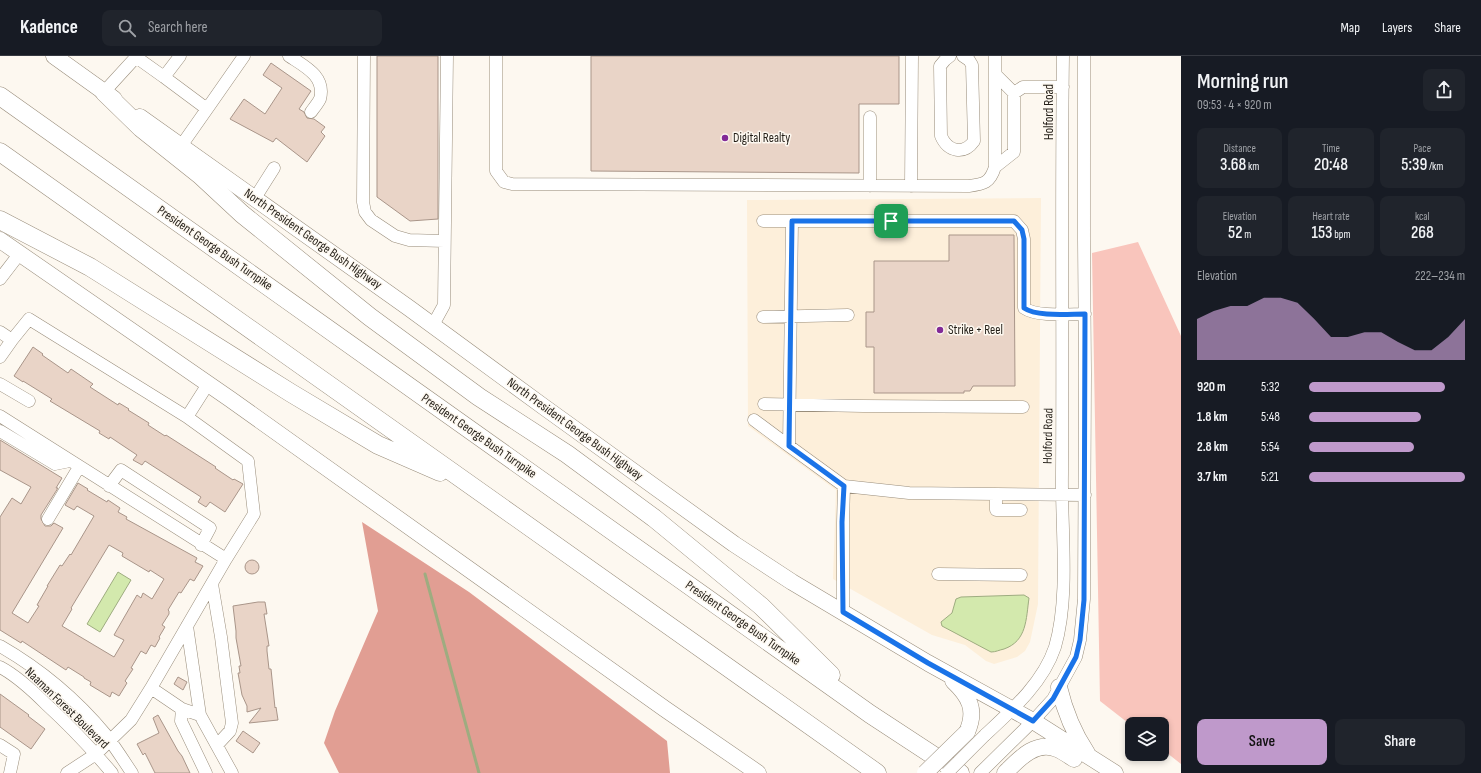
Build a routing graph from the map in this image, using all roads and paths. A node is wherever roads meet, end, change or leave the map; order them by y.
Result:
1 (54, 56) edge
2 (136, 56) edge
3 (180, 56) edge
4 (244, 56) edge
5 (289, 56) edge
6 (364, 56) edge
7 (447, 56) edge
8 (496, 56) edge
9 (912, 56) edge
10 (950, 56) edge
11 (963, 56) edge
12 (995, 56) edge
13 (1063, 56) edge
14 (1084, 56) edge
15 (995, 74) junction
16 (164, 77) junction
17 (1063, 87) junction
18 (104, 92) junction
19 (1014, 93) junction
20 (0, 96) edge
21 (207, 109) junction
22 (311, 112) dead end
23 (870, 116) dead end
24 (180, 146) junction
25 (0, 152) edge
26 (995, 167) junction
27 (274, 168) dead end
28 (870, 186) junction
29 (911, 186) junction
30 (255, 198) junction
31 (0, 220) edge
32 (763, 221) dead end
33 (792, 221) junction
34 (0, 240) edge
35 (444, 241) junction
36 (20, 253) junction
37 (0, 279) edge
38 (1063, 314) junction
39 (1085, 314) junction
40 (763, 316) dead end
41 (791, 316) junction
42 (848, 316) dead end
43 (433, 325) junction
44 (0, 332) edge
45 (12, 340) junction
46 (0, 358) edge
47 (0, 384) edge
48 (208, 384) junction
49 (28, 401) dead end
50 (764, 404) dead end
51 (790, 405) junction
52 (1023, 407) dead end
53 (0, 416) edge
54 (187, 417) junction
55 (754, 420) dead end
56 (0, 431) edge
57 (789, 446) junction
58 (75, 464) junction
59 (109, 486) junction
60 (844, 486) junction
61 (476, 489) junction
62 (996, 495) junction
63 (1062, 495) junction
64 (1085, 495) junction
65 (1021, 510) dead end
66 (48, 519) dead end
67 (201, 545) junction
68 (226, 560) junction
69 (938, 574) dead end
70 (1021, 575) dead end
71 (212, 584) junction
72 (843, 612) junction
73 (187, 626) junction
74 (0, 646) edge
75 (0, 667) edge
76 (936, 667) junction
77 (151, 688) junction
78 (1059, 688) junction
79 (182, 709) junction
80 (1012, 709) junction
81 (870, 714) junction
82 (200, 715) junction
83 (1033, 721) junction
84 (110, 741) junction
85 (0, 745) edge
86 (217, 745) junction
87 (96, 754) junction
88 (1088, 756) junction
89 (10, 773) edge
90 (67, 773) edge
91 (112, 773) edge
92 (132, 773) edge
93 (206, 773) edge
94 (232, 773) edge
95 (758, 773) edge
96 (877, 773) edge
97 (925, 773) edge
98 (947, 773) edge
99 (960, 773) edge
100 (980, 773) edge
101 (1005, 773) edge
102 (1099, 773) edge
103 (1115, 773) edge

1 - 18 main road, North President George Bush Highway
2 - 16 street
2 - 18 street
3 - 16 street
4 - 21 street
5 - 22 street
6 - 35 street
7 - 35 street
8 - 28 street
9 - 29 street
10 - 11 street
12 - 15 street
13 - 17 street, Holford Road
14 - 39 street
15 - 19 street
15 - 26 street
16 - 21 street
17 - 19 street
17 - 38 street, Holford Road
18 - 24 main road, North President George Bush Highway
18 - 81 highway
19 - 26 street
20 - 81 highway, President George Bush Turnpike
21 - 24 street
23 - 28 street
24 - 30 main road, North President George Bush Highway
25 - 61 highway
26 - 29 street
27 - 30 street
28 - 29 street
30 - 43 main road, North President George Bush Highway
31 - 61 highway
32 - 33 street
33 - 38 street
33 - 41 street
34 - 36 main road
35 - 43 street
36 - 37 street
36 - 48 main road
38 - 39 street
38 - 63 street, Holford Road
39 - 64 street
40 - 41 street
41 - 42 street
41 - 51 street
43 - 72 main road, North President George Bush Highway
44 - 45 street
45 - 46 street
45 - 54 street
47 - 49 street
48 - 54 street
48 - 95 main road
50 - 51 street
51 - 52 street
51 - 57 street
53 - 58 street
54 - 68 street
55 - 57 street
56 - 58 street
57 - 60 street
58 - 59 street
58 - 66 street
59 - 67 street
59 - 67 street
60 - 62 street
60 - 72 street
61 - 96 highway
62 - 63 street
62 - 65 street
63 - 64 street
63 - 80 street, Holford Road
64 - 78 street
67 - 68 street
68 - 71 street
69 - 70 street
71 - 73 street
71 - 86 street
72 - 76 main road, North President George Bush Highway
73 - 77 street
73 - 82 street
74 - 84 street, Naaman Forest Boulevard
75 - 87 street, Naaman Forest Boulevard
76 - 80 main road, North President George Bush Highway
76 - 97 main road, bridge
77 - 79 street
77 - 84 street
78 - 83 street
78 - 88 main road
79 - 82 street
79 - 93 street
80 - 83 main road, North President George Bush Highway
80 - 98 street, Holford Road, bridge
81 - 99 highway, President George Bush Turnpike
82 - 86 street
83 - 88 main road, North President George Bush Highway
83 - 100 street
84 - 87 street
84 - 92 street, Naaman Forest Boulevard
85 - 89 street
86 - 94 street
87 - 90 street
87 - 91 street, Naaman Forest Boulevard
88 - 103 main road, North President George Bush Highway
101 - 102 main road

